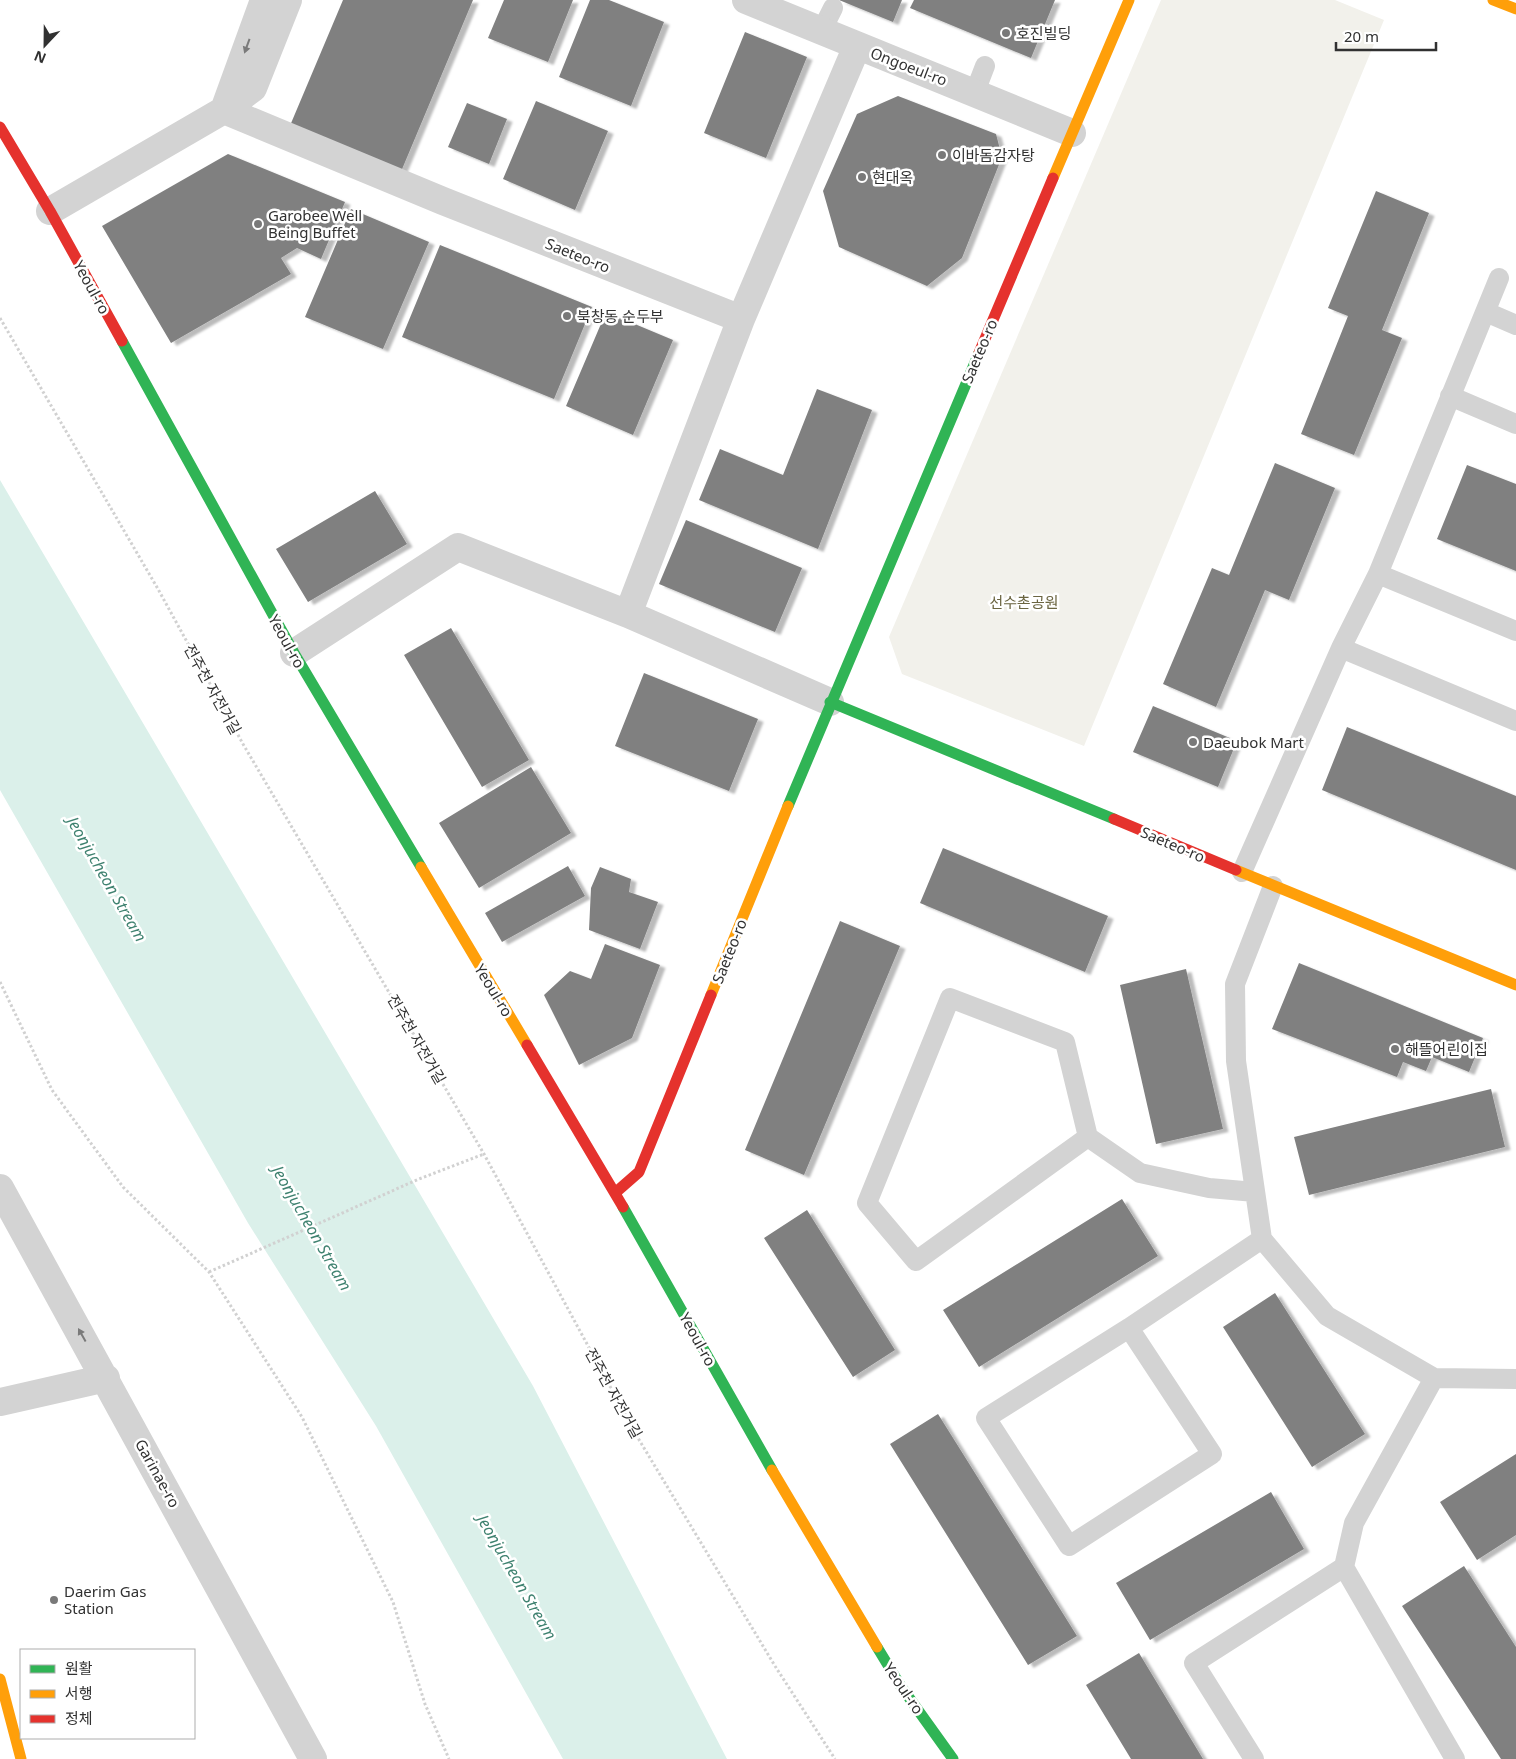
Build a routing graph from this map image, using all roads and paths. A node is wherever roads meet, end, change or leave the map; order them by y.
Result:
1 (264, 0) edge
2 (288, 0) edge
3 (746, 0) edge
4 (1129, 0) edge
5 (1493, 0) edge
6 (1516, 9) edge
7 (856, 46) junction
8 (984, 66) dead end
9 (974, 92) junction
10 (224, 110) junction
11 (0, 127) edge
12 (1072, 133) junction
13 (7, 164) dead end
14 (28, 175) junction
15 (50, 211) junction
16 (1499, 278) dead end
17 (1486, 312) junction
18 (0, 318) edge
19 (741, 319) junction
20 (1516, 324) edge
21 (1450, 396) junction
22 (1516, 424) edge
23 (1378, 574) junction
24 (628, 614) junction
25 (1516, 631) edge
26 (1341, 648) junction
27 (294, 653) junction
28 (830, 702) junction
29 (1516, 721) edge
30 (1242, 872) junction
31 (1273, 886) junction
32 (0, 982) edge
33 (1516, 985) edge
34 (1088, 1137) junction
35 (484, 1154) junction
36 (0, 1188) edge
37 (1256, 1192) junction
38 (615, 1193) junction
39 (1262, 1239) junction
40 (209, 1272) junction
41 (1129, 1328) junction
42 (106, 1378) junction
43 (1434, 1378) junction
44 (1516, 1379) edge
45 (0, 1402) edge
46 (1344, 1567) junction
47 (0, 1679) edge
48 (21, 1759) edge
49 (313, 1759) edge
50 (449, 1759) edge
51 (836, 1759) edge
52 (953, 1759) edge
53 (1254, 1759) edge
54 (1455, 1759) edge

1 -> 10 street
2 - 10 street
3 - 7 street, Ongoeul-ro
4 - 12 street, Saeteo-ro
5 - 6 street
7 - 9 street, Ongoeul-ro
7 - 19 street
8 - 9 lane
9 - 12 street, Ongoeul-ro
10 - 15 street
10 - 19 street, Saeteo-ro
11 - 14 street, Yeoul-ro
12 - 28 street, Saeteo-ro
13 - 14 street
14 - 15 street, Yeoul-ro
15 - 27 street, Yeoul-ro
16 - 17 lane
17 - 20 lane
17 - 21 lane
18 - 35 path, 전주천 자전거길
19 - 24 street
21 - 22 lane
21 - 23 lane
23 - 25 lane
23 - 26 lane
24 - 27 street, Saeteo-ro
24 - 28 street, Saeteo-ro
26 - 29 lane
26 - 30 lane
27 - 38 street, Yeoul-ro
28 - 30 street, Saeteo-ro
28 - 38 street, Saeteo-ro
30 - 31 street, Saeteo-ro
31 - 33 street, Saeteo-ro
31 - 37 lane
32 - 40 path
34 - 34 lane
34 - 37 lane
35 - 40 path
35 - 51 path, 전주천 자전거길
42 -> 36 street, Garinae-ro
37 - 39 lane
38 - 52 street, Yeoul-ro
39 - 41 lane
39 - 43 lane
40 - 50 path
41 - 41 lane
42 - 45 street
42 - 49 street, Garinae-ro
43 - 44 lane
43 - 46 lane
46 - 53 lane
46 - 54 lane
47 - 48 street

